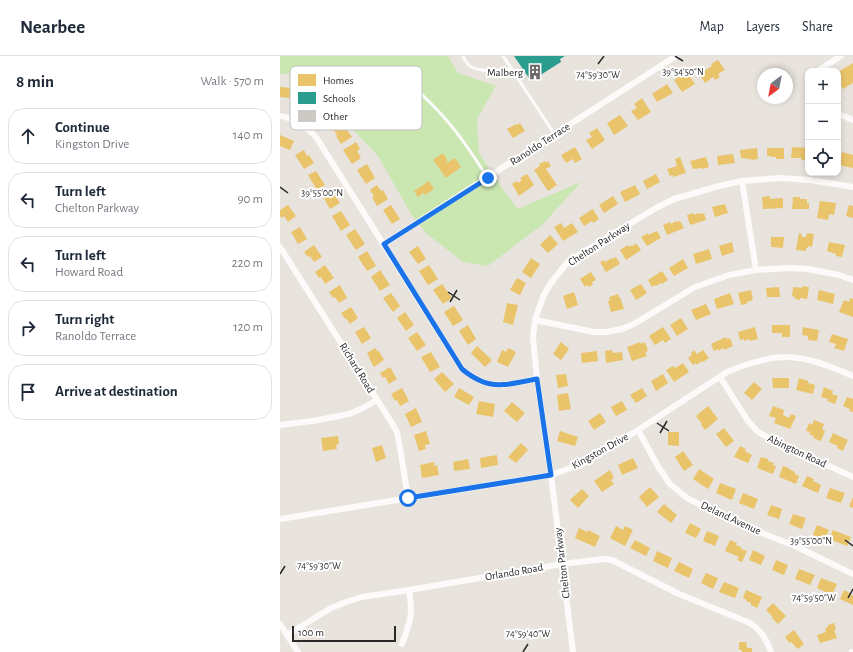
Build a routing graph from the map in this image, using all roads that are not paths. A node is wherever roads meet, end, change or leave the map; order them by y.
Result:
1 (463, 56) edge
2 (503, 56) edge
3 (676, 56) edge
4 (841, 56) edge
5 (822, 68) edge
6 (512, 69) junction
7 (422, 95) edge
8 (841, 115) edge
9 (280, 116) edge
10 (290, 119) edge
11 (853, 120) edge
12 (309, 130) edge
13 (555, 135) junction
14 (488, 178) junction
15 (742, 181) junction
16 (853, 187) edge
17 (384, 244) junction
18 (280, 247) edge
19 (283, 257) edge
20 (756, 270) junction
21 (853, 280) edge
22 (535, 320) junction
23 (853, 376) edge
24 (720, 377) junction
25 (537, 379) junction
26 (377, 400) junction
27 (280, 425) edge
28 (638, 430) junction
29 (551, 475) junction
30 (853, 477) edge
31 (408, 498) junction
32 (280, 519) edge
33 (562, 564) junction
34 (853, 574) edge
35 (409, 590) junction
36 (280, 624) edge
37 (287, 635) junction
38 (402, 644) dead end
39 (298, 652) edge
40 (573, 652) edge
41 (771, 652) edge

1 - 6 lane
2 - 6 lane
3 - 13 street, Ranoldo Terrace
4 - 5 street
6 - 13 lane
7 - 14 lane
8 - 11 street
9 - 10 street
12 - 17 street
13 - 14 street, Ranoldo Terrace
14 - 17 street, Ranoldo Terrace
15 - 16 street, Chelton Parkway
15 - 20 street
15 - 22 street, Chelton Parkway
17 - 25 street
18 - 19 street, Richard Road
19 - 26 street, Richard Road
20 - 21 street
20 - 22 street
22 - 25 street, Chelton Parkway
23 - 24 street, Kingston Drive
24 - 28 street, Kingston Drive
24 - 30 street, Abington Road
25 - 29 street, Chelton Parkway
26 - 27 street
26 - 31 street, Richard Road
28 - 29 street, Kingston Drive
28 - 34 street, Deland Avenue
29 - 31 street, Kingston Drive
29 - 33 street, Chelton Parkway
31 - 32 street, Kingston Drive
33 - 35 street, Orlando Road
33 - 40 street, Chelton Parkway
33 - 41 street, Orlando Road
35 - 37 street, Orlando Road
35 - 38 street
36 - 37 street
37 - 39 street

